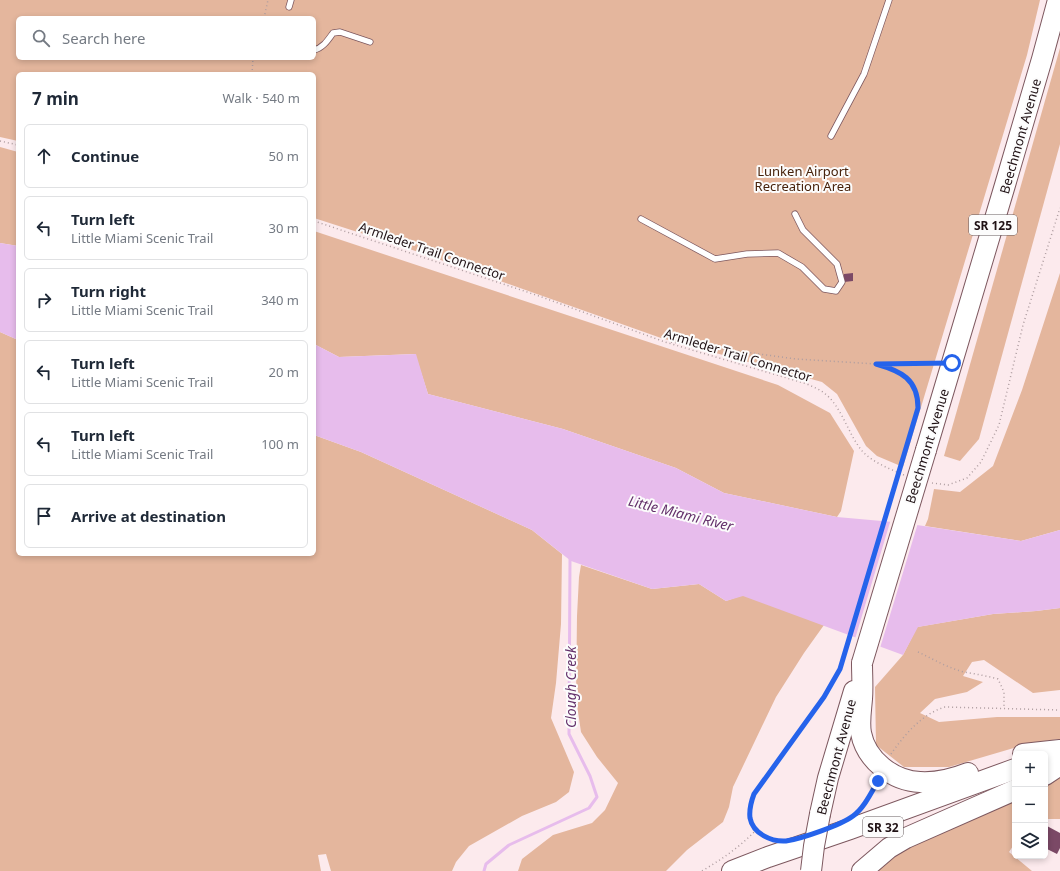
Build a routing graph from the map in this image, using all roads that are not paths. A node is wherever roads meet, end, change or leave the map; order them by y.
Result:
1 (291, 0) edge
2 (889, 0) edge
3 (1058, 0) edge
4 (289, 7) dead end
5 (370, 42) dead end
6 (316, 50) edge
7 (831, 136) dead end
8 (795, 214) dead end
9 (642, 219) dead end
10 (854, 659) junction
11 (1060, 750) edge
12 (1048, 751) edge
13 (1060, 755) edge
14 (1012, 757) edge
15 (1048, 757) edge
16 (1060, 764) edge
17 (1048, 767) edge
18 (1012, 770) edge
19 (1048, 773) edge
20 (1012, 780) edge
21 (1012, 791) edge
22 (732, 871) edge
23 (750, 871) edge
24 (811, 871) edge
25 (862, 871) edge

1 - 4 lane
2 - 7 lane
3 - 10 highway, Beechmont Avenue / SR 125, bridge
5 - 6 lane
8 - 9 lane
10 - 14 highway
10 - 24 highway, Beechmont Avenue, bridge
11 - 12 highway
13 - 15 highway
16 - 17 highway
16 - 19 highway
18 - 22 highway
20 - 23 highway, SR 32
21 - 25 highway

